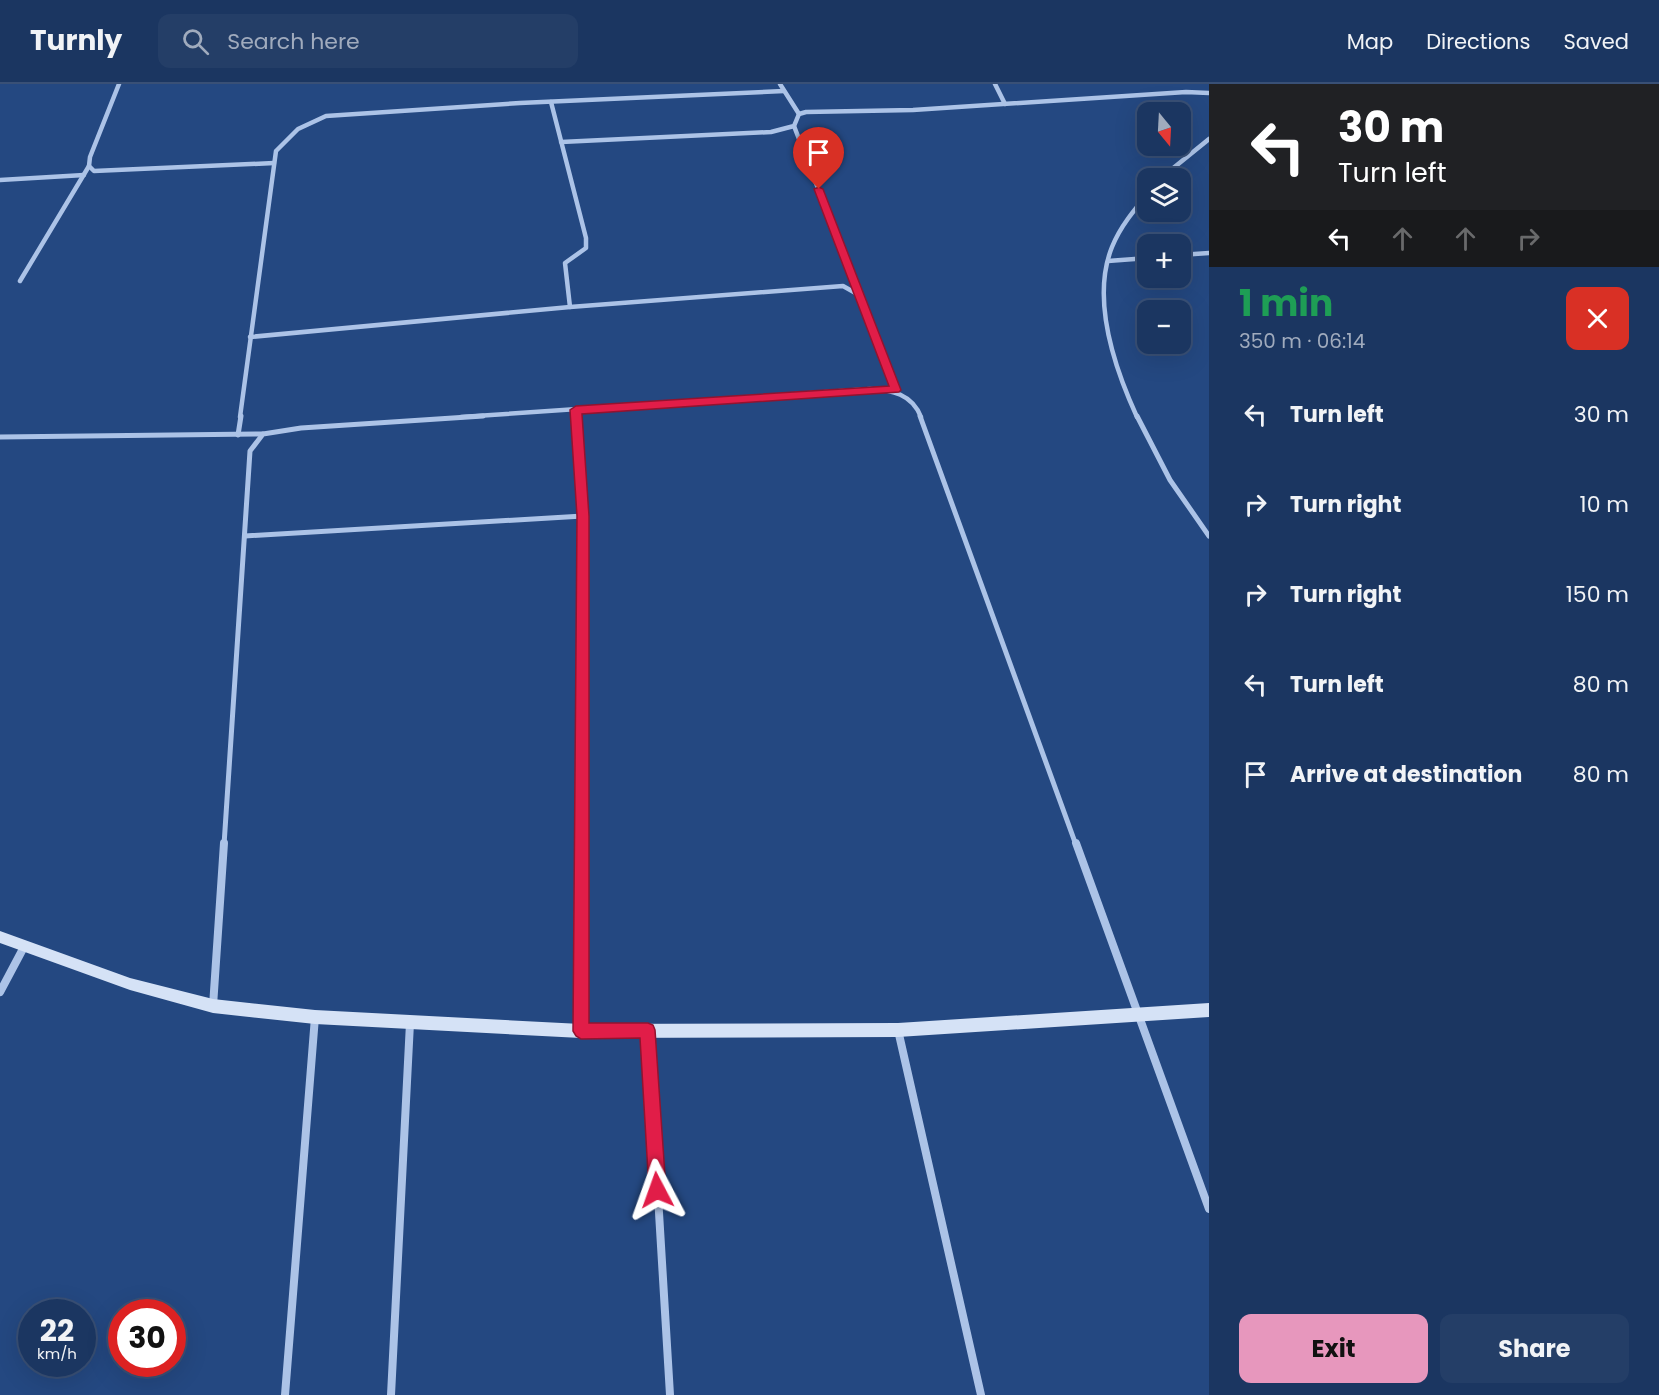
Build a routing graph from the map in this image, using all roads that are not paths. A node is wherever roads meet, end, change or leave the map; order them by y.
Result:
1 (119, 84) edge
2 (780, 84) edge
3 (994, 84) edge
4 (784, 91) junction
5 (1209, 93) edge
6 (551, 102) junction
7 (1005, 104) junction
8 (799, 114) junction
9 (794, 126) junction
10 (1209, 139) edge
11 (561, 142) junction
12 (273, 163) junction
13 (89, 166) junction
14 (1173, 168) edge
15 (84, 175) junction
16 (0, 180) edge
17 (1137, 208) edge
18 (1209, 252) edge
19 (1191, 254) edge
20 (1137, 259) edge
21 (1108, 261) junction
22 (20, 281) dead end
23 (859, 295) junction
24 (570, 307) junction
25 (250, 337) junction
26 (896, 390) junction
27 (576, 410) junction
28 (263, 434) junction
29 (238, 435) junction
30 (0, 436) edge
31 (583, 516) junction
32 (245, 536) junction
33 (1209, 536) edge
34 (0, 937) edge
35 (25, 945) junction
36 (0, 992) edge
37 (213, 1006) junction
38 (1209, 1010) edge
39 (1141, 1016) junction
40 (315, 1017) junction
41 (410, 1023) junction
42 (648, 1030) junction
43 (898, 1030) junction
44 (581, 1031) junction
45 (1209, 1209) edge
46 (285, 1395) edge
47 (392, 1395) edge
48 (670, 1395) edge
49 (981, 1395) edge

1 - 13 street
2 - 4 street
3 - 7 street
4 - 6 street
4 - 8 street
5 - 7 street
6 - 11 street
6 - 12 street
7 - 8 street
8 - 9 street
9 - 11 street
9 - 23 street
10 - 14 street
11 - 24 street
12 - 13 street
12 - 25 street
13 - 15 street
15 - 16 street
15 - 22 street
17 - 21 street
18 - 19 street
20 - 21 street
21 - 33 street
23 - 24 street
23 - 26 street
24 - 25 street
25 - 29 street
26 - 27 street
26 - 39 street
27 - 28 street
27 - 31 street
28 - 29 street
28 - 32 street
29 - 30 street
31 - 32 street
31 - 44 street
32 - 37 street
34 - 35 main road
35 - 36 street
35 - 37 main road
37 - 40 main road
38 - 39 main road
39 - 43 main road
39 - 45 street
40 - 41 main road
40 - 46 street
41 - 44 main road
41 - 47 street
42 - 43 main road
42 - 44 main road
42 - 48 street
43 - 49 street

